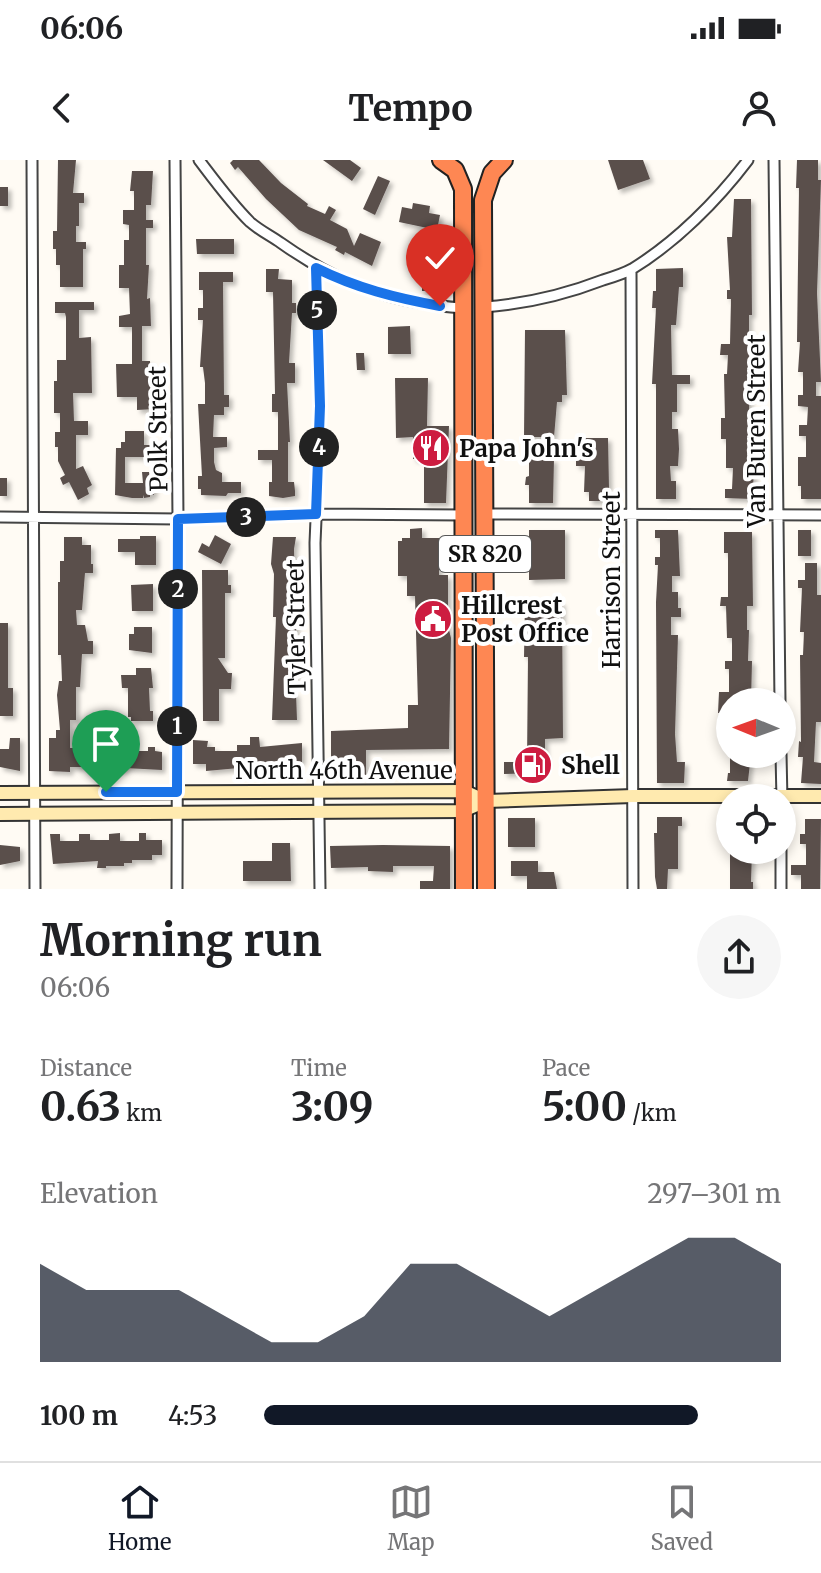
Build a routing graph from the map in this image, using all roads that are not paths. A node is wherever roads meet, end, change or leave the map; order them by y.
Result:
1 (32, 160) edge
2 (175, 160) edge
3 (199, 160) edge
4 (441, 160) edge
5 (504, 160) edge
6 (748, 160) edge
7 (774, 160) edge
8 (464, 237) junction
9 (316, 268) junction
10 (631, 270) junction
11 (484, 307) junction
12 (464, 308) junction
13 (484, 375) junction
14 (464, 430) junction
15 (316, 514) junction
16 (485, 514) junction
17 (464, 515) junction
18 (776, 515) junction
19 (821, 515) edge
20 (631, 516) junction
21 (0, 517) edge
22 (33, 517) junction
23 (178, 519) junction
24 (485, 618) junction
25 (780, 688) edge
26 (320, 791) junction
27 (464, 791) junction
28 (35, 792) junction
29 (177, 792) junction
30 (0, 793) edge
31 (633, 796) junction
32 (821, 796) edge
33 (716, 797) edge
34 (796, 797) edge
35 (486, 801) junction
36 (463, 811) junction
37 (177, 813) junction
38 (320, 813) junction
39 (0, 814) edge
40 (35, 814) junction
41 (781, 864) edge
42 (35, 889) edge
43 (177, 889) edge
44 (320, 889) edge
45 (464, 889) edge
46 (486, 889) edge
47 (633, 889) edge
48 (781, 889) edge

1 - 22 street
2 - 23 street, Polk Street
3 - 9 street
4 - 8 highway, SR 820
5 - 11 highway, SR 820
6 - 10 street
7 - 18 street, Van Buren Street
8 - 11 highway
8 - 12 highway, SR 820
9 - 12 street
9 - 15 street, Tyler Street
10 - 11 street
10 - 20 street, Harrison Street
11 - 13 highway, SR 820
12 - 13 highway
12 - 14 highway, SR 820
13 - 16 highway, SR 820
14 - 16 highway
14 - 17 highway, SR 820
15 - 17 street
15 - 23 street
15 - 26 street, Tyler Street
16 - 20 street
16 - 24 highway, SR 820
17 - 24 highway
17 - 27 highway, SR 820
18 - 19 street
18 - 20 street
18 - 25 street, Van Buren Street
20 - 31 street, Harrison Street
21 - 22 street
22 - 23 street
22 - 28 street
23 - 29 street, Polk Street
24 - 35 highway, SR 820
26 - 27 street, North 46th Avenue
26 - 29 street, North 46th Avenue
26 - 38 street, Tyler Street
27 - 35 street, North 46th Avenue
27 - 36 highway, SR 820
28 - 29 street, North 46th Avenue
28 - 30 street, North 46th Avenue
28 - 40 street
29 - 37 street, Polk Street
31 - 33 street
31 - 35 street
31 - 47 street, Harrison Street
32 - 34 street
35 - 36 street, North 46th Avenue
35 - 46 highway, SR 820
36 - 38 street, North 46th Avenue
36 - 45 highway, SR 820
37 - 38 street, North 46th Avenue
37 - 40 street, North 46th Avenue
37 - 43 street, Polk Street
38 - 44 street, Tyler Street
39 - 40 street, North 46th Avenue
40 - 42 street
41 - 48 street

